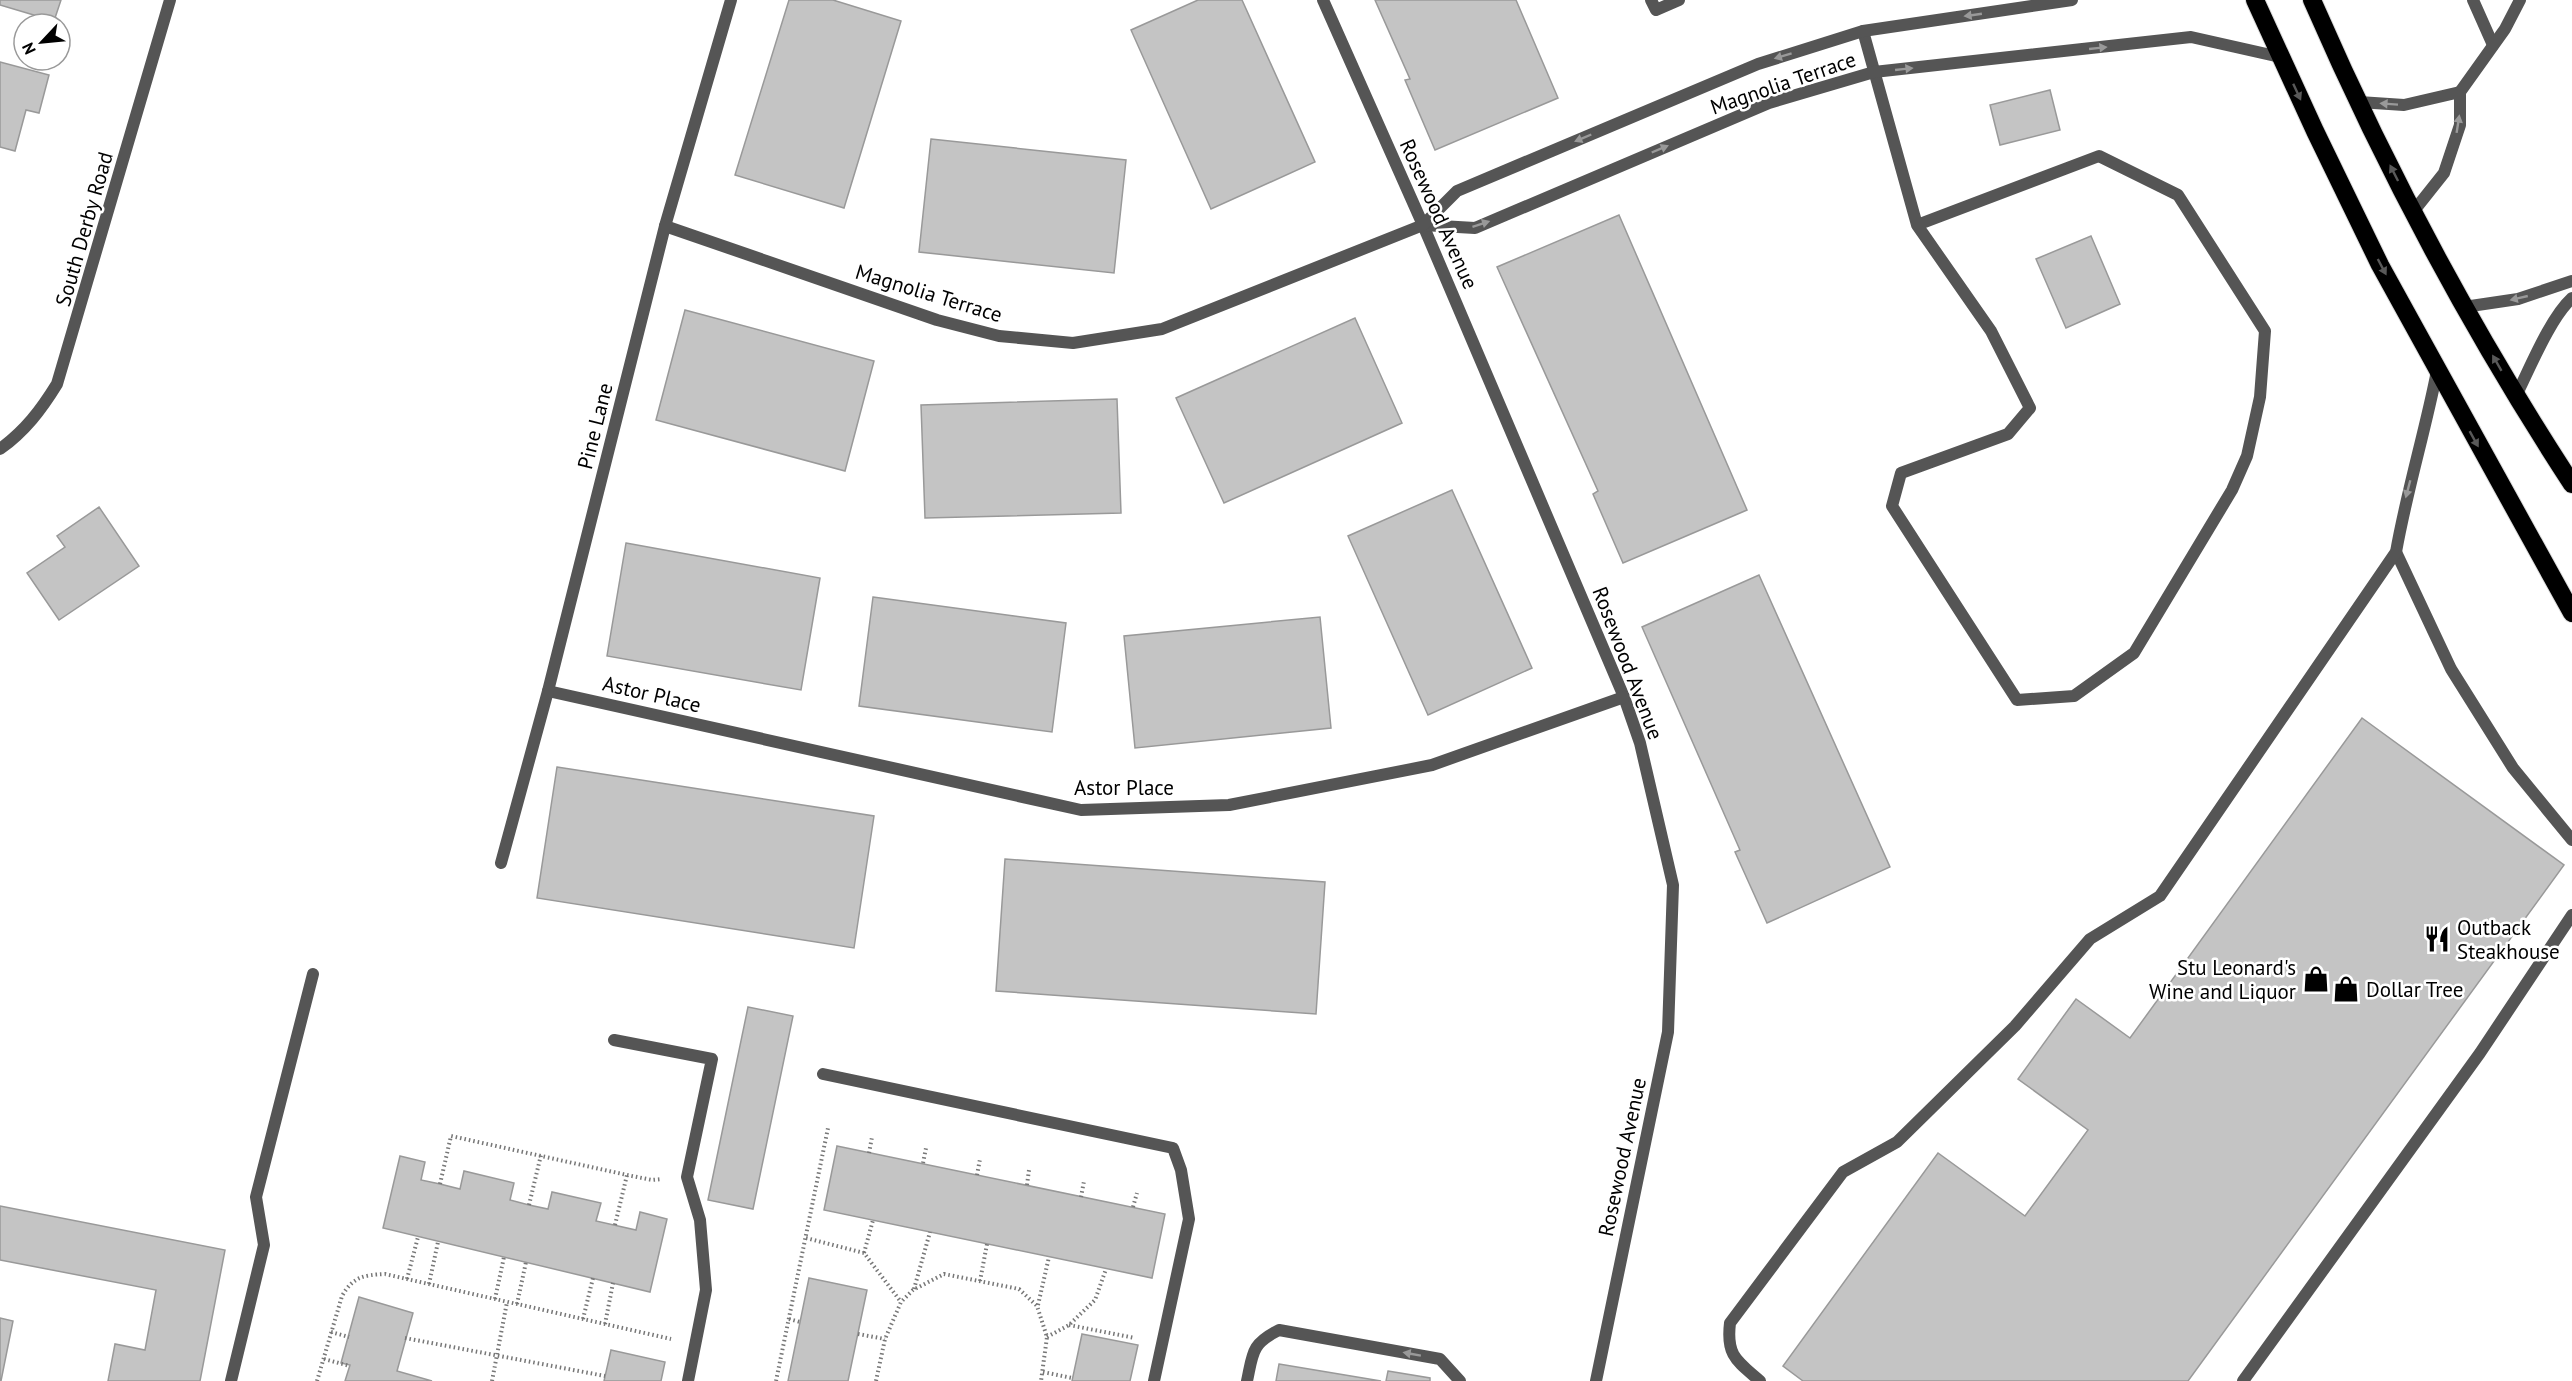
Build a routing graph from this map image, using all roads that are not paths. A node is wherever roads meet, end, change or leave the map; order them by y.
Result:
1 (170, 0) edge
2 (731, 0) edge
3 (1323, 0) edge
4 (1651, 0) edge
5 (1679, 0) edge
6 (2072, 0) edge
7 (2255, 0) edge
8 (2312, 0) edge
9 (2473, 0) edge
10 (2520, 0) edge
11 (1863, 31) junction
12 (2493, 45) junction
13 (2280, 57) junction
14 (1874, 72) junction
15 (2460, 92) junction
16 (2359, 102) junction
17 (2414, 212) junction
18 (1423, 225) junction
19 (1917, 225) junction
20 (665, 226) junction
21 (2572, 281) edge
22 (2572, 298) edge
23 (2464, 307) junction
24 (2437, 371) junction
25 (2516, 396) junction
26 (0, 449) edge
27 (2572, 484) edge
28 (2396, 552) junction
29 (2572, 613) edge
30 (548, 691) junction
31 (1624, 697) junction
32 (2572, 840) edge
33 (501, 863) dead end
34 (2572, 915) edge
35 (313, 974) dead end
36 (614, 1040) dead end
37 (823, 1074) dead end
38 (231, 1381) edge
39 (688, 1381) edge
40 (1154, 1381) edge
41 (1248, 1381) edge
42 (1460, 1381) edge
43 (1596, 1381) edge
44 (1760, 1381) edge
45 (2243, 1381) edge

1 - 26 street, South Derby Road
2 - 20 street, Pine Lane
3 - 18 street, Rosewood Avenue
4 - 5 street
6 -> 11 street, Magnolia Terrace
7 - 13 highway
8 - 16 highway
9 - 12 street
10 - 12 street
11 - 14 street
11 -> 18 street, Magnolia Terrace
12 - 15 street
14 -> 13 street, Magnolia Terrace
13 -> 24 highway
18 -> 14 street, Magnolia Terrace
14 - 19 street
15 -> 16 street
17 -> 15 street
17 -> 16 highway
17 - 23 highway
18 - 20 street, Magnolia Terrace
18 - 31 street, Rosewood Avenue
19 - 19 street
20 - 30 street, Pine Lane
21 -> 23 street
22 - 25 street
25 -> 23 highway
24 -> 28 street
24 -> 29 highway
25 - 27 highway
28 - 32 street
28 - 44 street
30 - 31 street, Astor Place
30 - 33 street, Pine Lane
31 - 43 street, Rosewood Avenue
34 - 45 street
35 - 38 street
36 - 39 street
37 - 40 street
42 -> 41 street

